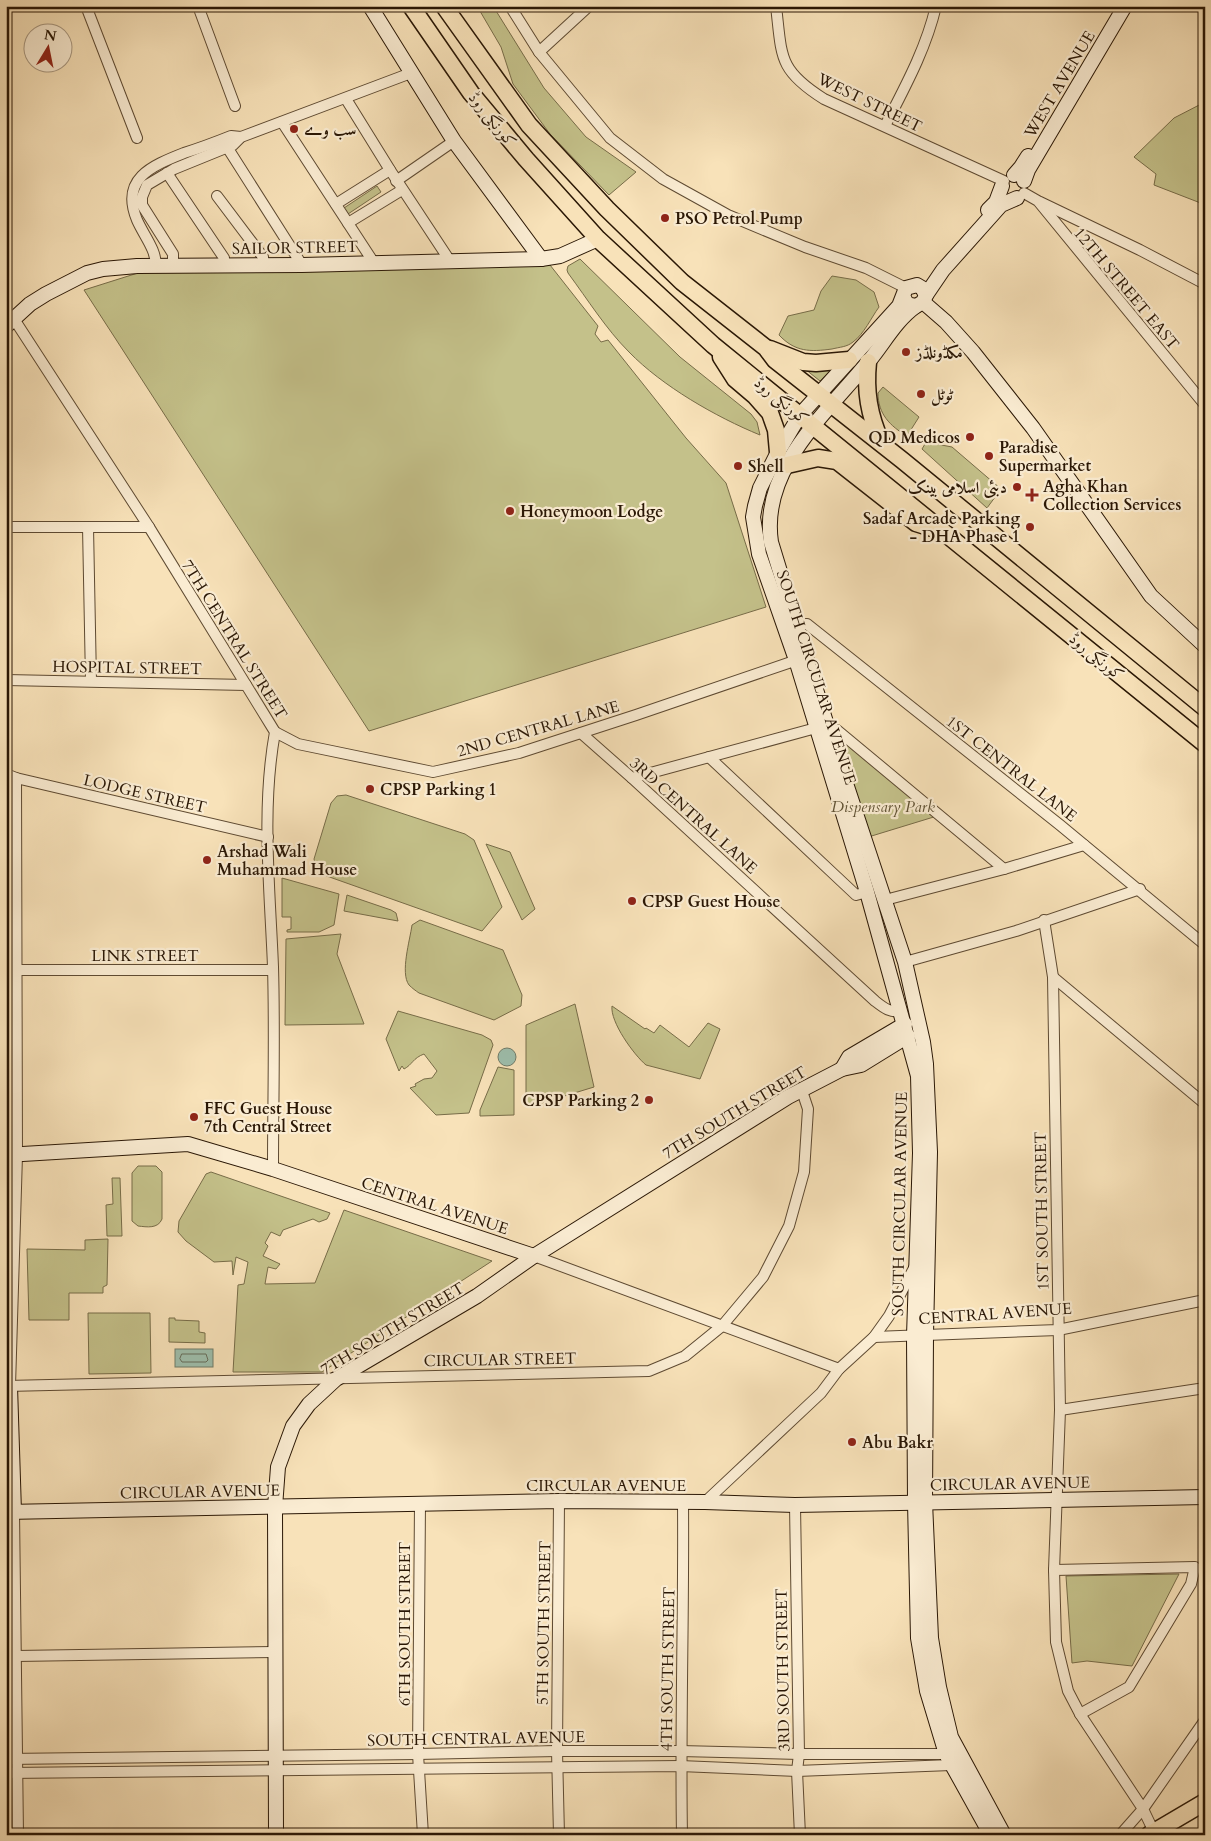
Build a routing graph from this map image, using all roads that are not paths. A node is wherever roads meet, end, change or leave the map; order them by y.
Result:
1 (86, 6) edge
2 (198, 6) edge
3 (370, 6) edge
4 (411, 6) edge
5 (444, 6) edge
6 (510, 6) edge
7 (589, 6) edge
8 (776, 6) edge
9 (936, 6) edge
10 (1115, 6) edge
11 (1125, 6) edge
12 (539, 52) junction
13 (411, 73) junction
14 (346, 99) junction
15 (235, 106) dead end
16 (282, 122) junction
17 (885, 126) junction
18 (241, 137) junction
19 (137, 138) dead end
20 (454, 141) junction
21 (227, 147) junction
22 (390, 170) junction
23 (167, 173) junction
24 (399, 185) junction
25 (1014, 186) junction
26 (217, 196) dead end
27 (1038, 201) junction
28 (336, 204) junction
29 (348, 223) junction
30 (598, 239) junction
31 (541, 259) junction
32 (450, 261) junction
33 (374, 263) junction
34 (224, 265) junction
35 (264, 265) junction
36 (302, 265) junction
37 (156, 266) junction
38 (173, 266) junction
39 (1205, 284) edge
40 (915, 295) junction
41 (10, 322) edge
42 (713, 345) junction
43 (766, 348) junction
44 (849, 360) junction
45 (868, 362) junction
46 (825, 399) junction
47 (1205, 405) edge
48 (807, 420) junction
49 (881, 444) junction
50 (782, 459) junction
51 (6, 527) edge
52 (88, 527) junction
53 (149, 528) junction
54 (944, 531) junction
55 (796, 626) junction
56 (1205, 646) edge
57 (801, 659) junction
58 (6, 680) edge
59 (91, 681) junction
60 (246, 685) junction
61 (1205, 708) edge
62 (822, 730) junction
63 (275, 732) junction
64 (582, 733) junction
65 (1205, 744) edge
66 (708, 757) junction
67 (11, 776) edge
68 (632, 778) junction
69 (11, 837) edge
70 (268, 837) junction
71 (1084, 845) junction
72 (1004, 869) junction
73 (1140, 890) junction
74 (867, 892) junction
75 (884, 900) junction
76 (1044, 920) junction
77 (1205, 945) edge
78 (905, 962) junction
79 (16, 970) junction
80 (273, 970) junction
81 (1053, 977) junction
82 (904, 1024) junction
83 (802, 1091) junction
84 (1205, 1104) edge
85 (12, 1155) edge
86 (273, 1169) junction
87 (534, 1256) junction
88 (915, 1266) junction
89 (1205, 1300) edge
90 (722, 1326) junction
91 (1058, 1330) junction
92 (920, 1336) junction
93 (874, 1338) junction
94 (839, 1369) junction
95 (336, 1379) junction
96 (8, 1386) edge
97 (1205, 1388) edge
98 (1060, 1410) junction
99 (1205, 1497) edge
100 (1056, 1499) junction
101 (559, 1501) junction
102 (705, 1502) junction
103 (920, 1502) junction
104 (683, 1503) junction
105 (420, 1504) junction
106 (795, 1505) junction
107 (275, 1507) junction
108 (10, 1512) edge
109 (1054, 1570) junction
110 (275, 1652) junction
111 (16, 1656) junction
112 (1080, 1714) junction
113 (1205, 1720) edge
114 (557, 1750) junction
115 (680, 1751) junction
116 (418, 1754) junction
117 (799, 1754) junction
118 (276, 1756) junction
119 (6, 1759) edge
120 (17, 1759) junction
121 (949, 1759) junction
122 (680, 1766) junction
123 (419, 1768) junction
124 (557, 1769) junction
125 (797, 1770) junction
126 (276, 1771) junction
127 (6, 1773) edge
128 (17, 1773) junction
129 (1205, 1802) edge
130 (1143, 1809) junction
131 (1151, 1833) edge
132 (18, 1835) edge
133 (276, 1835) edge
134 (423, 1835) edge
135 (559, 1835) edge
136 (682, 1835) edge
137 (800, 1835) edge
138 (992, 1835) edge
139 (1004, 1835) edge
140 (1120, 1835) edge

1 - 19 street
2 - 15 street
3 - 13 street
4 - 30 main road, کورنگی روڈ
5 - 43 main road, کورنگی روڈ
6 - 12 street
7 - 12 street
8 - 17 street, WEST STREET
9 - 17 street
10 - 25 street, WEST AVENUE
11 - 25 street, WEST AVENUE
12 - 40 street
13 - 14 street
13 - 20 street
14 - 16 street
14 - 22 street
16 - 18 street
16 - 28 street
17 - 25 street, WEST STREET
18 - 21 street
18 - 37 street
20 - 24 street
20 - 31 street
21 - 23 street
21 - 36 street
22 - 24 street
22 - 28 street
23 - 34 street
23 - 38 street
24 - 29 street
24 - 32 street
25 - 27 street, 12TH STREET EAST
25 - 40 street, WEST AVENUE
26 - 35 street
27 - 39 street
27 - 47 street, 12TH STREET EAST
28 - 29 street
29 - 33 street
30 - 31 street, SAILOR STREET
30 - 42 main road, کورنگی روڈ
31 - 32 street, SAILOR STREET
32 - 33 street, SAILOR STREET
33 - 36 street, SAILOR STREET
34 - 35 street, SAILOR STREET
34 - 38 street, SAILOR STREET
35 - 36 street, SAILOR STREET
37 - 38 street, SAILOR STREET
37 - 41 street, SAILOR STREET
40 - 44 street, WEST AVENUE
40 - 45 street, WEST AVENUE
40 - 56 street
41 - 53 street, 7TH CENTRAL STREET
42 - 48 main road, کورنگی روڈ
42 - 50 main road
43 - 44 main road
43 - 46 main road, کورنگی روڈ
44 - 46 street, WEST AVENUE
45 - 46 street, WEST AVENUE
45 - 49 main road
46 - 48 street, SOUTH CIRCULAR AVENUE
46 - 49 main road, کورنگی روڈ
48 - 50 street, SOUTH CIRCULAR AVENUE
48 - 54 main road, کورنگی روڈ
49 - 61 main road, کورنگی روڈ
50 - 54 main road
50 - 55 street, SOUTH CIRCULAR AVENUE
50 - 57 street, SOUTH CIRCULAR AVENUE
51 - 52 street
52 - 53 street
52 - 59 street
53 - 60 street, 7TH CENTRAL STREET
54 - 65 main road, کورنگی روڈ
55 - 57 street, SOUTH CIRCULAR AVENUE
55 - 71 street, 1ST CENTRAL LANE
57 - 62 street, SOUTH CIRCULAR AVENUE
57 - 64 street, 2ND CENTRAL LANE
58 - 59 street, HOSPITAL STREET
59 - 60 street, HOSPITAL STREET
60 - 63 street, 7TH CENTRAL STREET
62 - 66 street
62 - 72 street
62 - 74 street, SOUTH CIRCULAR AVENUE
62 - 75 street, SOUTH CIRCULAR AVENUE
63 - 64 street, 2ND CENTRAL LANE
63 - 70 street, 7TH CENTRAL STREET
64 - 68 street, 3RD CENTRAL LANE
66 - 68 street
66 - 74 street
67 - 69 street
67 - 70 street, LODGE STREET
68 - 82 street, 3RD CENTRAL LANE
69 - 79 street
70 - 80 street, 7TH CENTRAL STREET
71 - 72 street
71 - 73 street, 1ST CENTRAL LANE
72 - 75 street
73 - 76 street
73 - 77 street, 1ST CENTRAL LANE
74 - 82 street, SOUTH CIRCULAR AVENUE
75 - 78 street, SOUTH CIRCULAR AVENUE
76 - 78 street
76 - 81 street, 1ST SOUTH STREET
78 - 92 street, SOUTH CIRCULAR AVENUE
79 - 80 street, LINK STREET
79 - 85 street
80 - 86 street, 7TH CENTRAL STREET
81 - 84 street
81 - 91 street, 1ST SOUTH STREET
82 - 83 street, 7TH SOUTH STREET
82 - 88 street, SOUTH CIRCULAR AVENUE
83 - 87 street, 7TH SOUTH STREET
83 - 90 street, CIRCULAR STREET
85 - 86 street, CENTRAL AVENUE
85 - 96 street
86 - 87 street, CENTRAL AVENUE
87 - 90 street, CENTRAL AVENUE
87 - 95 street, 7TH SOUTH STREET
88 - 92 street, SOUTH CIRCULAR AVENUE
88 - 93 street
89 - 91 street, CENTRAL AVENUE
90 - 94 street, CENTRAL AVENUE
90 - 95 street, CIRCULAR STREET
91 - 92 street, CENTRAL AVENUE
91 - 98 street, 1ST SOUTH STREET
92 - 93 street, CENTRAL AVENUE
92 - 103 street, SOUTH CIRCULAR AVENUE
93 - 94 street
94 - 102 street
95 - 96 street, CIRCULAR STREET
95 - 107 street, 7TH SOUTH STREET
96 - 108 street
97 - 98 street
98 - 100 street, 1ST SOUTH STREET
99 - 100 street, CIRCULAR AVENUE
100 - 103 street, CIRCULAR AVENUE
100 - 109 street, 1ST SOUTH STREET
101 - 104 street, CIRCULAR AVENUE
101 - 105 street, CIRCULAR AVENUE
101 - 114 street, 5TH SOUTH STREET
102 - 104 street, CIRCULAR AVENUE
102 - 106 street, CIRCULAR AVENUE
103 - 106 street, CIRCULAR AVENUE
103 - 121 street, SOUTH CIRCULAR AVENUE
103 - 139 street, SOUTH CIRCULAR AVENUE
104 - 115 street, 4TH SOUTH STREET
105 - 107 street, CIRCULAR AVENUE
105 - 116 street, 6TH SOUTH STREET
106 - 117 street, 3RD SOUTH STREET
107 - 108 street, CIRCULAR AVENUE
107 - 110 street, 7TH SOUTH STREET
108 - 111 street
109 - 112 street, 1ST SOUTH STREET
109 - 112 street
110 - 111 street
110 - 118 street, 7TH SOUTH STREET
111 - 120 street
112 - 130 street, 1ST SOUTH STREET
113 - 130 street
114 - 115 street, SOUTH CENTRAL AVENUE
114 - 116 street, SOUTH CENTRAL AVENUE
114 - 124 street, 5TH SOUTH STREET
115 - 117 street, SOUTH CENTRAL AVENUE
115 - 122 street, 4TH SOUTH STREET
116 - 118 street, SOUTH CENTRAL AVENUE
116 - 123 street, 6TH SOUTH STREET
117 - 121 street, SOUTH CENTRAL AVENUE
117 - 125 street, 3RD SOUTH STREET
118 - 120 street, SOUTH CENTRAL AVENUE
118 - 126 street, 7TH SOUTH STREET
119 - 120 street, SOUTH CENTRAL AVENUE
120 - 128 street
121 - 125 street
121 - 138 street, SOUTH CIRCULAR AVENUE
122 - 124 street
122 - 125 street
122 - 136 street, 4TH SOUTH STREET
123 - 124 street
123 - 126 street
123 - 134 street, 6TH SOUTH STREET
124 - 135 street, 5TH SOUTH STREET
125 - 137 street, 3RD SOUTH STREET
126 - 128 street
126 - 133 street, 7TH SOUTH STREET
127 - 128 street
128 - 132 street
129 - 131 main road
130 - 131 street, 1ST SOUTH STREET
130 - 140 street

